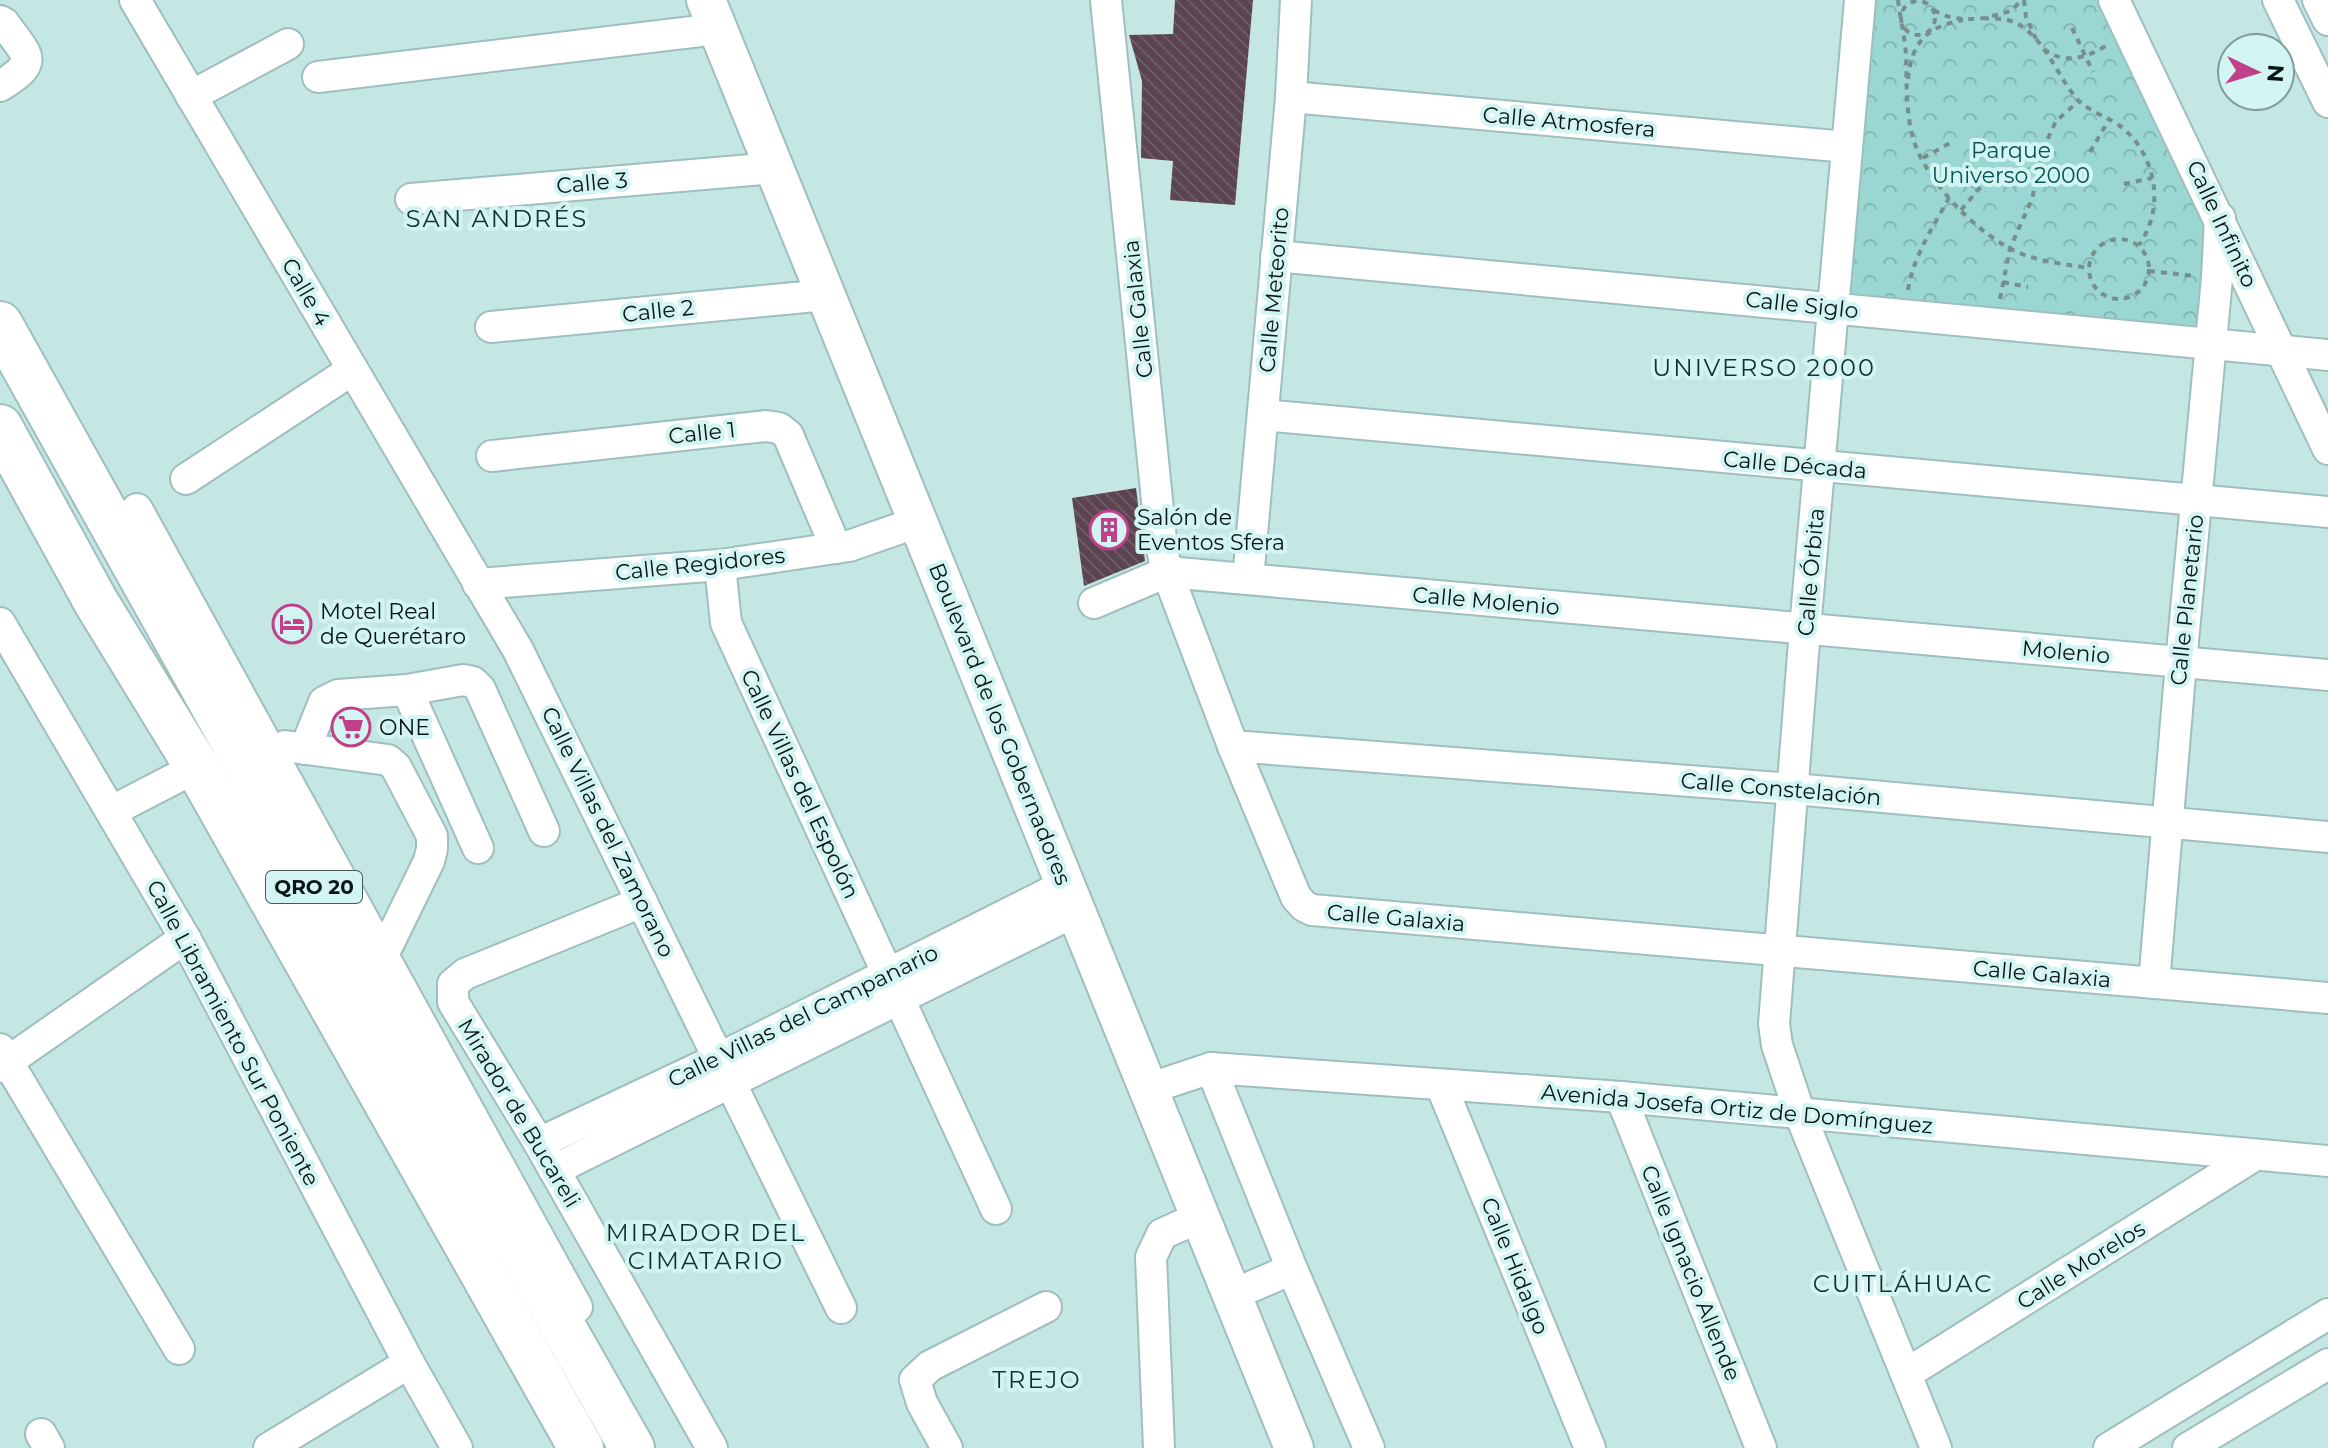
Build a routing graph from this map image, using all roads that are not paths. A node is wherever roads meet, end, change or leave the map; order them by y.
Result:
1 (135, 0) edge
2 (1106, 0) edge
3 (1296, 0) edge
4 (1860, 0) edge
5 (2114, 0) edge
6 (2278, 0) edge
7 (2318, 0) edge
8 (712, 14) edge
9 (2328, 20) edge
10 (0, 21) edge
11 (288, 44) dead end
12 (318, 77) dead end
13 (0, 86) edge
14 (191, 96) junction
15 (1291, 97) junction
16 (2328, 102) edge
17 (1847, 147) junction
18 (774, 168) junction
19 (411, 199) dead end
20 (2220, 218) junction
21 (1276, 256) junction
22 (0, 287) edge
23 (826, 295) junction
24 (1833, 307) junction
25 (0, 324) edge
26 (491, 327) dead end
27 (2210, 344) junction
28 (2280, 351) junction
29 (2328, 355) edge
30 (352, 370) junction
31 (46, 406) junction
32 (1263, 415) junction
33 (0, 427) edge
34 (2328, 449) edge
35 (492, 456) dead end
36 (1821, 467) junction
37 (0, 475) edge
38 (186, 479) dead end
39 (2197, 501) junction
40 (137, 509) junction
41 (2328, 512) edge
42 (918, 522) junction
43 (836, 548) junction
44 (720, 565) junction
45 (1167, 572) junction
46 (1248, 579) junction
47 (478, 584) junction
48 (96, 602) junction
49 (1094, 603) dead end
50 (0, 623) edge
51 (1805, 629) junction
52 (2181, 663) junction
53 (2328, 675) edge
54 (407, 690) junction
55 (266, 744) junction
56 (1233, 746) junction
57 (305, 749) junction
58 (197, 767) junction
59 (1794, 789) junction
60 (112, 811) junction
61 (2167, 823) junction
62 (544, 831) dead end
63 (2328, 837) edge
64 (478, 848) dead end
65 (1071, 898) junction
66 (642, 902) junction
67 (185, 938) junction
68 (1779, 952) junction
69 (383, 955) junction
70 (2154, 983) junction
71 (894, 987) junction
72 (2328, 998) edge
73 (3, 1060) edge
74 (1211, 1068) junction
75 (726, 1070) junction
76 (1441, 1085) junction
77 (1148, 1089) junction
78 (1621, 1097) junction
79 (1800, 1114) junction
80 (539, 1143) junction
81 (2255, 1155) junction
82 (2328, 1161) edge
83 (554, 1170) junction
84 (996, 1209) dead end
85 (1200, 1217) junction
86 (551, 1261) junction
87 (1292, 1269) junction
88 (1232, 1295) junction
89 (1046, 1307) dead end
90 (841, 1308) dead end
91 (2328, 1314) edge
92 (179, 1349) dead end
93 (409, 1363) junction
94 (2328, 1364) edge
95 (1906, 1374) junction
96 (624, 1435) edge
97 (269, 1448) edge
98 (457, 1448) edge
99 (581, 1448) edge
100 (656, 1448) edge
101 (712, 1448) edge
102 (947, 1448) edge
103 (1159, 1448) edge
104 (1294, 1448) edge
105 (1369, 1448) edge
106 (1590, 1448) edge
107 (1761, 1448) edge
108 (1936, 1448) edge
109 (2109, 1448) edge
110 (2188, 1448) edge

1 - 14 street, Calle 4
2 - 45 street, Calle Galaxia
3 - 15 street, Calle Meteorito
4 - 17 street, Calle Órbita
5 - 20 street, Calle Infinito
6 - 16 street
7 - 9 street
8 - 12 street
8 - 18 main road, Boulevard de los Gobernadores
10 - 13 street
11 - 14 street
14 - 30 street, Calle 4
15 - 17 street, Calle Atmosfera
15 - 21 street, Calle Meteorito
17 - 24 street, Calle Órbita
18 - 19 street, Calle 3
18 - 23 main road, Boulevard de los Gobernadores
20 - 27 street, Calle Planetario
20 - 28 street, Calle Infinito
21 - 24 street, Calle Siglo
21 - 32 street, Calle Meteorito
22 - 40 highway
23 - 26 street, Calle 2
23 - 42 main road, Boulevard de los Gobernadores
24 - 27 street, Calle Siglo
24 - 36 street, Calle Órbita
25 - 31 highway, QRO 20
27 - 28 street, Calle Siglo
27 - 39 street, Calle Planetario
28 - 29 street, Calle Siglo
28 - 34 street, Calle Infinito
30 - 38 street
30 - 47 street, Calle 4
31 - 40 highway
31 - 96 highway, QRO 20
32 - 36 street, Calle Década
32 - 46 street, Calle Meteorito
33 - 48 highway, QRO 20
35 - 43 street, Calle 1
36 - 39 street, Calle Década
36 - 51 street, Calle Órbita
37 - 48 highway
39 - 41 street, Calle Década
39 - 52 street, Calle Planetario
40 - 55 street
42 - 43 street, Calle Regidores
42 - 65 main road, Boulevard de los Gobernadores
43 - 44 street, Calle Regidores
44 - 47 street, Calle Regidores
44 - 71 street, Calle Villas del Espolón
45 - 46 street, Calle Molenio
45 - 49 street
45 - 56 street, Calle Galaxia
46 - 51 street, Calle Molenio
47 - 66 street, Calle Villas del Zamorano
48 - 58 highway, QRO 20
50 - 60 street, Calle Libramiento Sur Poniente
51 - 52 street, Molenio
51 - 59 street, Calle Órbita
52 - 53 street, Molenio
52 - 61 street, Calle Planetario
54 - 57 street
54 - 62 street
54 - 64 street
55 - 57 street
55 - 69 street
56 - 59 street, Calle Constelación
56 - 68 street, Calle Galaxia
57 - 69 street
58 - 60 street
58 - 99 highway, QRO 20
59 - 61 street, Calle Constelación
59 - 68 street, Calle Órbita
60 - 67 street, Calle Libramiento Sur Poniente
61 - 63 street, Calle Constelación
61 - 70 street, Calle Planetario
65 - 71 street, Calle Villas del Campanario
65 - 77 main road, Boulevard de los Gobernadores
66 - 75 street, Calle Villas del Zamorano
66 - 80 street, Mirador de Bucareli
67 - 73 street
67 - 93 street, Calle Libramiento Sur Poniente
68 - 70 street, Calle Galaxia
68 - 79 street, Calle Órbita
69 - 86 street
70 - 72 street, Calle Galaxia
71 - 75 street, Calle Villas del Campanario
71 - 84 street, Calle Villas del Espolón
73 - 92 street
74 - 76 street, Avenida Josefa Ortiz de Domínguez
74 - 77 street, Avenida Josefa Ortiz de Domínguez
74 - 87 street
75 - 80 street, Calle Villas del Campanario
75 - 83 street, Calle Villas del Campanario
75 - 90 street, Calle Villas del Zamorano
76 - 78 street, Avenida Josefa Ortiz de Domínguez
76 - 106 street, Calle Hidalgo
77 - 85 main road, Boulevard de los Gobernadores
78 - 79 street, Avenida Josefa Ortiz de Domínguez
78 - 107 street, Calle Ignacio Allende
79 - 81 street, Avenida Josefa Ortiz de Domínguez
79 - 95 street, Calle Órbita
80 - 83 street, Mirador de Bucareli
81 - 82 street, Avenida Josefa Ortiz de Domínguez
81 - 95 street, Calle Morelos
83 - 101 street, Mirador de Bucareli
85 - 88 main road, Boulevard de los Gobernadores
85 - 103 street
86 - 96 highway
86 - 100 street
87 - 88 street
87 - 105 street
88 - 104 main road, Boulevard de los Gobernadores
89 - 102 street
91 - 109 street
93 - 97 street
93 - 98 street, Calle Libramiento Sur Poniente
94 - 110 street
95 - 108 street, Calle Órbita

